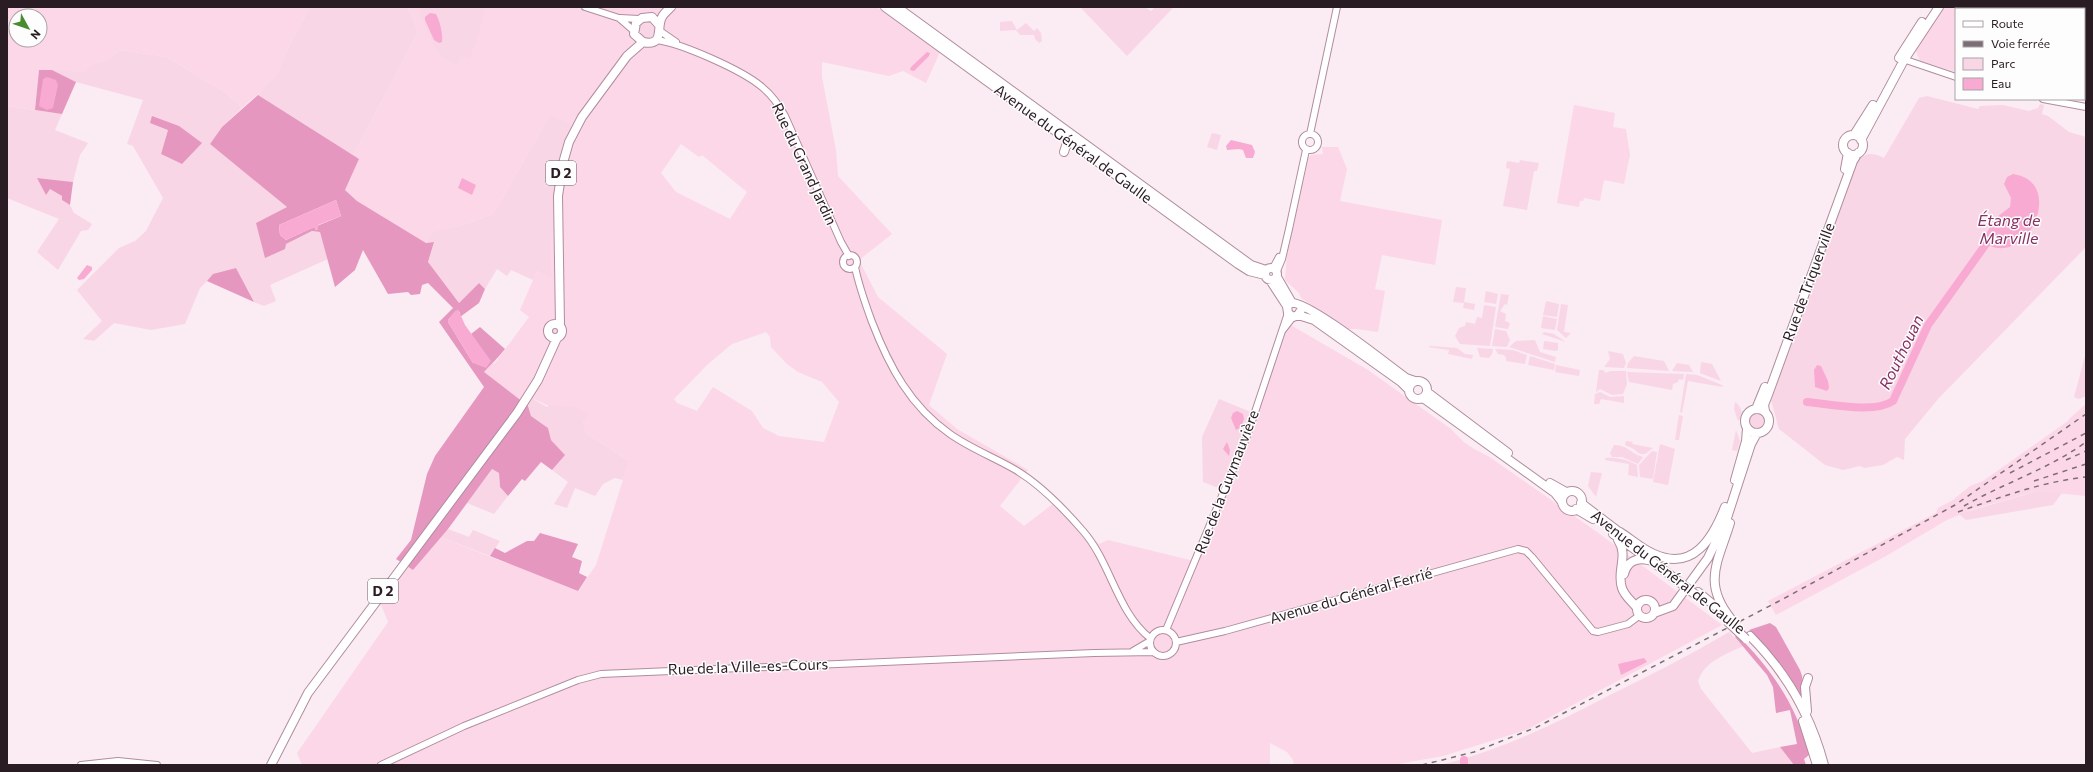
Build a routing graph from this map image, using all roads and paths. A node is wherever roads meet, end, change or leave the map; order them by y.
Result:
1 (585, 7) edge
2 (671, 7) edge
3 (885, 7) edge
4 (897, 7) edge
5 (1337, 7) edge
6 (1933, 7) edge
7 (1939, 7) edge
8 (619, 18) junction
9 (639, 19) junction
10 (661, 24) junction
11 (634, 33) junction
12 (656, 40) junction
13 (642, 42) junction
14 (678, 44) junction
15 (628, 54) junction
16 (1902, 59) junction
17 (1955, 77) edge
18 (2048, 100) edge
19 (2086, 107) edge
20 (1310, 134) junction
21 (1858, 138) junction
22 (1076, 144) junction
23 (1306, 150) junction
24 (1848, 153) junction
25 (1858, 153) junction
26 (841, 242) junction
27 (849, 256) junction
28 (843, 261) junction
29 (852, 268) junction
30 (1271, 274) junction
31 (559, 309) junction
32 (1293, 310) junction
33 (551, 325) junction
34 (560, 325) junction
35 (553, 337) junction
36 (1415, 381) junction
37 (1409, 390) junction
38 (1425, 395) junction
39 (1756, 409) junction
40 (1765, 411) junction
41 (1747, 428) junction
42 (1757, 433) junction
43 (1744, 472) junction
44 (1732, 490) junction
45 (1566, 492) junction
46 (1562, 502) junction
47 (1579, 506) junction
48 (1616, 533) junction
49 (1650, 560) junction
50 (1662, 567) junction
51 (1640, 608) junction
52 (1654, 609) junction
53 (1729, 620) junction
54 (1166, 630) junction
55 (1142, 632) junction
56 (1748, 638) junction
57 (1150, 640) junction
58 (1176, 642) junction
59 (1136, 649) junction
60 (1154, 652) junction
61 (1808, 678) dead end
62 (1808, 718) junction
63 (81, 765) edge
64 (157, 765) edge
65 (271, 765) edge
66 (381, 765) edge
67 (1817, 765) edge
68 (1824, 765) edge

1 - 8 street
2 - 10 main road
3 - 22 main road, Avenue du Général de Gaulle
4 - 22 main road, Avenue du Général de Gaulle
5 - 20 street
6 - 16 main road
7 - 16 main road
8 - 9 street
8 - 11 street
9 - 10 main road
9 - 11 main road
10 - 12 main road
10 - 14 street, Rue du Grand Jardin
11 - 13 main road
11 - 15 main road, D 2
12 - 13 main road
12 - 14 street, Rue du Grand Jardin
13 - 15 main road, D 2
14 - 26 street, Rue du Grand Jardin
15 - 31 main road, D 2
16 - 17 street
16 - 21 main road
18 - 19 street
20 - 23 street
20 - 23 street
21 - 24 main road
21 - 25 main road
22 - 30 main road, Avenue du Général de Gaulle
23 - 30 street
24 - 25 main road
24 - 39 main road, Rue de Triquerville
25 - 40 main road, Rue de Triquerville
26 - 27 street, Rue du Grand Jardin
26 - 28 street, Rue du Grand Jardin
27 - 28 street
27 - 29 street, Rue du Grand Jardin
28 - 29 street
29 - 55 street
30 - 32 main road
31 - 33 main road, D 2
31 - 34 main road, D 2
32 - 36 main road
32 - 37 main road
32 - 54 street, Rue de la Guymauvière
33 - 34 main road
33 - 35 main road
34 - 35 main road
35 - 65 main road, D 2
36 - 37 main road
36 - 38 main road
37 - 38 main road
38 - 45 main road
38 - 46 main road
39 - 40 main road
39 - 41 main road
40 - 42 main road
41 - 42 main road
41 - 44 main road
42 - 43 main road
43 - 52 main road
43 - 53 main road
44 - 48 main road
44 - 52 main road
45 - 46 main road
45 - 47 main road
46 - 47 main road
47 - 48 main road, Avenue du Général de Gaulle
48 - 49 main road, Avenue du Général de Gaulle
48 - 50 main road, Avenue du Général de Gaulle
48 - 51 main road
49 - 50 main road, Avenue du Général de Gaulle
49 - 51 main road
50 - 53 main road, Avenue du Général de Gaulle, bridge
51 - 52 main road
51 - 52 main road
51 - 58 street, Avenue du Général Ferrié
53 - 56 main road, Avenue du Général de Gaulle
54 - 57 street
54 - 58 street
55 - 57 street
55 - 59 street
56 - 62 main road, Avenue du Général de Gaulle
56 - 67 main road, Avenue du Général de Gaulle
57 - 59 street, Rue de la Ville-es-Cours
57 - 60 street
58 - 60 street
59 - 60 street, Rue de la Ville-es-Cours
59 - 66 street, Rue de la Ville-es-Cours
61 - 62 main road
62 - 68 main road, Avenue du Général de Gaulle
63 - 64 street

